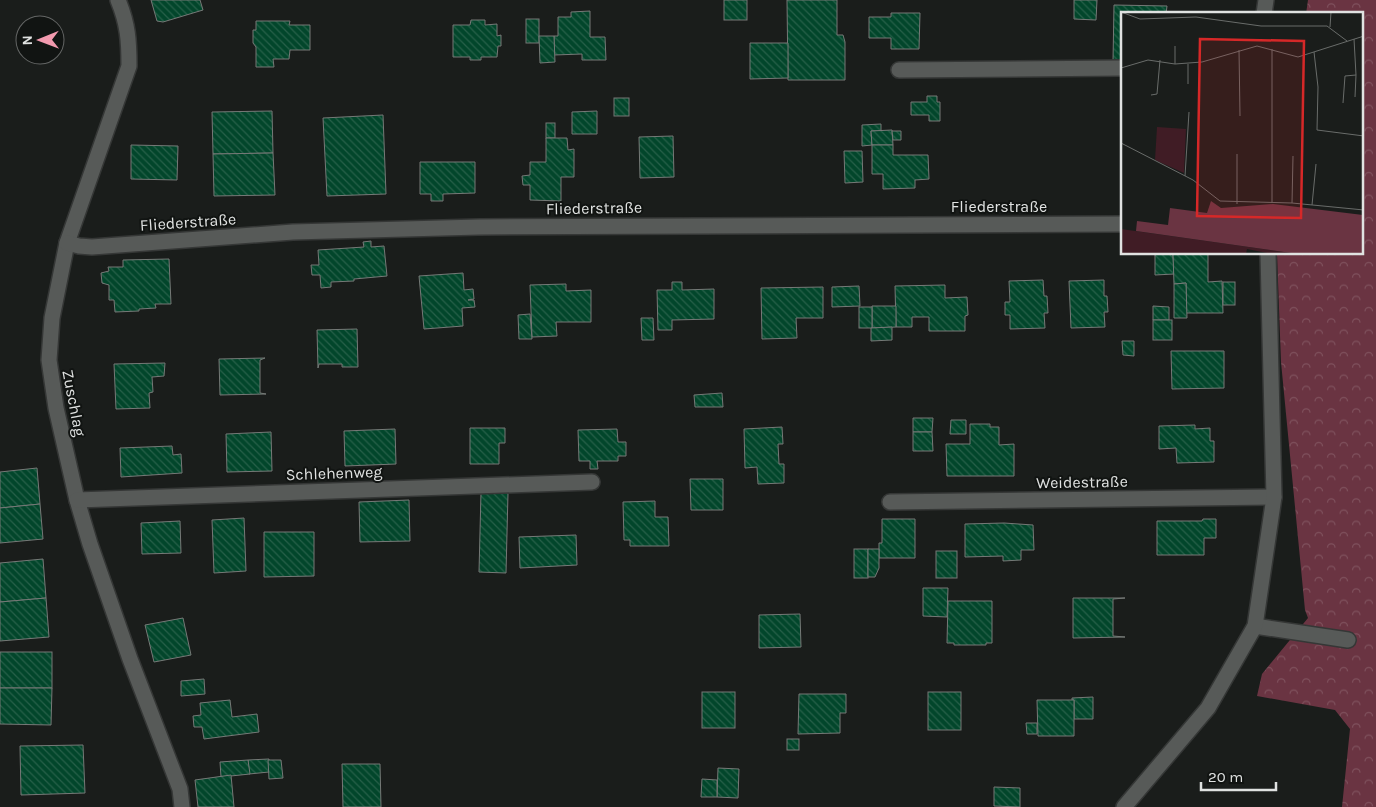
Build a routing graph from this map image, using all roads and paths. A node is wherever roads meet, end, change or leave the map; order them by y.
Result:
1 (118, 0) edge
2 (1121, 68) edge
3 (899, 70) dead end
4 (1121, 224) edge
5 (66, 243) junction
6 (1268, 255) edge
7 (592, 482) dead end
8 (1274, 497) junction
9 (77, 500) junction
10 (890, 502) dead end
11 (1255, 626) junction
12 (1348, 640) dead end
13 (182, 807) edge
14 (1124, 807) edge

1 - 5 street, Zuschlag
2 - 3 street
4 - 5 street, Fliederstraße
5 - 9 street, Zuschlag
6 - 8 street
7 - 9 street, Schlehenweg
8 - 10 street, Weidestraße
8 - 11 street
9 - 13 street, Zuschlag
11 - 12 street
11 - 14 street

